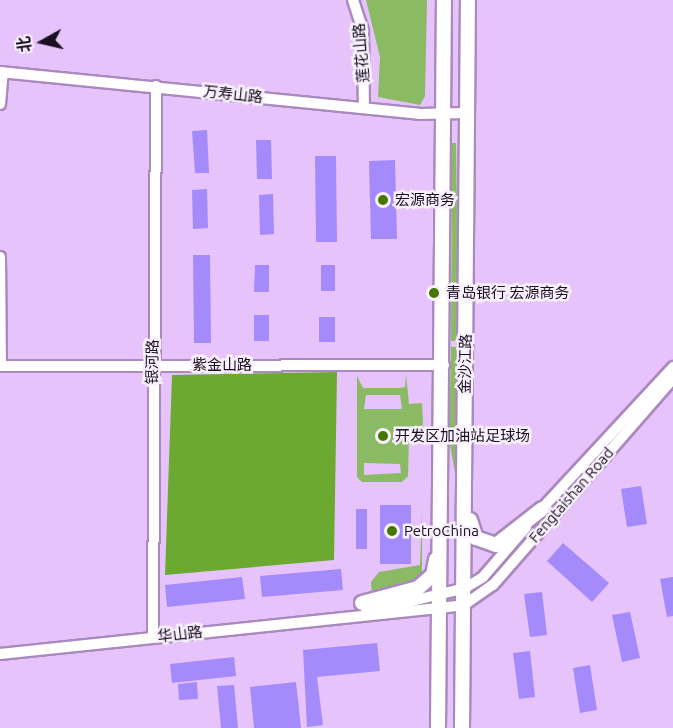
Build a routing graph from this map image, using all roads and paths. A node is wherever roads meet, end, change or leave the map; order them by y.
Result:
1 (353, 0) edge
2 (444, 0) edge
3 (468, 0) edge
4 (1, 72) edge
5 (156, 86) junction
6 (0, 104) edge
7 (364, 108) junction
8 (466, 113) junction
9 (445, 114) junction
10 (0, 257) edge
11 (152, 365) junction
12 (444, 365) junction
13 (1, 366) edge
14 (673, 367) edge
15 (673, 379) edge
16 (466, 485) junction
17 (443, 500) junction
18 (542, 509) junction
19 (465, 588) junction
20 (441, 594) junction
21 (464, 605) junction
22 (361, 609) junction
23 (440, 609) junction
24 (153, 637) junction
25 (0, 654) edge
26 (438, 728) edge
27 (462, 728) edge

1 - 7 street, 莲花山路
2 - 9 main road, 金沙江路
3 - 8 main road, 金沙江路
4 - 5 street, 万寿山路
4 - 6 street
5 - 7 street, 万寿山路
5 - 11 street, 银河路
7 - 9 street, 万寿山路
8 - 9 street, 万寿山路
8 - 16 main road, 金沙江路
9 - 12 main road, 金沙江路
10 - 13 street
11 - 12 street, 紫金山路
11 - 13 street, 紫金山路
11 - 24 street, 银河路
12 - 17 main road, 金沙江路
14 - 18 street, Fengtaishan Road
15 - 21 street, Fengtaishan Road
16 - 18 main road
16 - 19 main road, 金沙江路
17 - 20 main road, 金沙江路
17 - 22 main road
18 - 19 street, Fengtaishan Road
19 - 20 street
19 - 21 main road, 金沙江路
20 - 22 street
20 - 23 main road, 金沙江路
21 - 23 street
21 - 27 main road, 金沙江路
22 - 23 street
22 - 24 street, 华山路
23 - 26 main road, 金沙江路
24 - 25 street, 华山路

